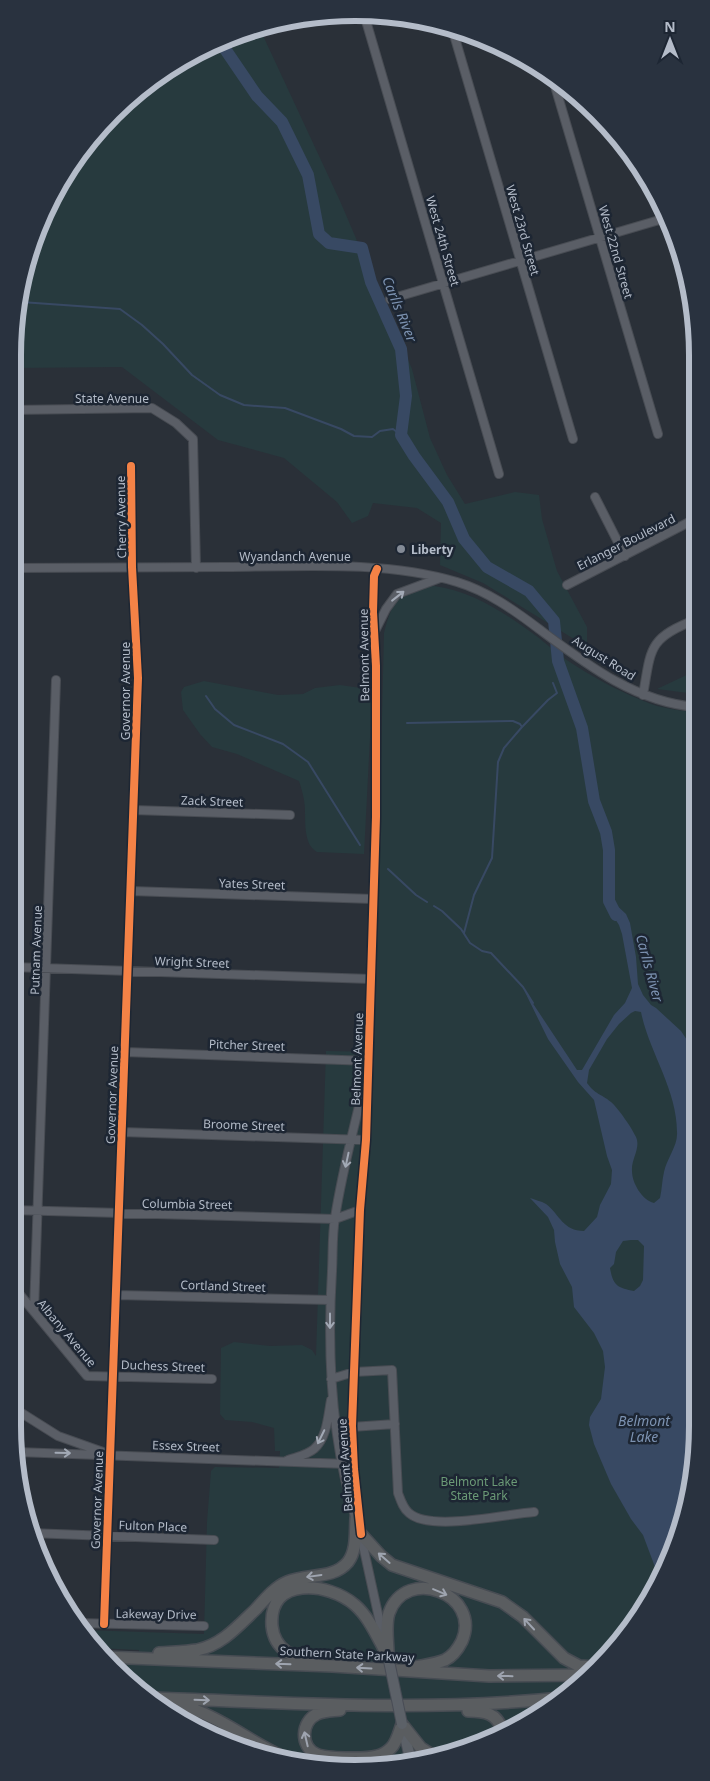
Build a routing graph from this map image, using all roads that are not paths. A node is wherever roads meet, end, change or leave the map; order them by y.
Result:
1 (366, 22) edge
2 (455, 37) edge
3 (556, 88) edge
4 (660, 220) edge
5 (600, 238) junction
6 (521, 261) junction
7 (444, 284) junction
8 (390, 299) dead end
9 (21, 410) edge
10 (658, 434) dead end
11 (574, 439) dead end
12 (132, 466) dead end
13 (499, 474) dead end
14 (595, 497) dead end
15 (689, 522) edge
16 (624, 556) junction
17 (132, 567) junction
18 (21, 568) edge
19 (196, 568) junction
20 (377, 569) junction
21 (440, 578) junction
22 (567, 585) dead end
23 (689, 622) edge
24 (373, 634) junction
25 (558, 643) joint
26 (56, 680) dead end
27 (643, 695) junction
28 (689, 707) edge
29 (133, 810) junction
30 (290, 815) dead end
31 (131, 891) junction
32 (373, 899) junction
33 (21, 967) edge
34 (46, 968) junction
35 (127, 971) junction
36 (371, 979) junction
37 (124, 1052) junction
38 (369, 1061) junction
39 (122, 1132) junction
40 (352, 1140) junction
41 (366, 1140) junction
42 (21, 1210) edge
43 (38, 1210) junction
44 (360, 1210) junction
45 (119, 1214) junction
46 (335, 1219) junction
47 (116, 1295) junction
48 (21, 1296) edge
49 (330, 1300) junction
50 (34, 1311) junction
51 (354, 1372) junction
52 (113, 1376) junction
53 (212, 1379) dead end
54 (331, 1379) junction
55 (332, 1393) junction
56 (21, 1413) edge
57 (394, 1424) junction
58 (352, 1426) junction
59 (337, 1428) junction
60 (22, 1452) edge
61 (110, 1455) junction
62 (286, 1461) junction
63 (343, 1464) junction
64 (354, 1464) junction
65 (534, 1512) dead end
66 (356, 1518) junction
67 (39, 1533) edge
68 (361, 1534) junction
69 (107, 1536) junction
70 (214, 1540) dead end
71 (86, 1623) edge
72 (104, 1624) junction
73 (204, 1626) dead end
74 (388, 1656) junction
75 (115, 1658) edge
76 (119, 1658) junction
77 (332, 1666) junction
78 (586, 1666) edge
79 (396, 1670) junction
80 (577, 1675) edge
81 (162, 1698) edge
82 (547, 1699) edge
83 (356, 1704) junction
84 (416, 1704) junction
85 (174, 1706) edge
86 (402, 1724) junction
87 (501, 1726) edge
88 (261, 1746) edge
89 (426, 1751) edge
90 (409, 1755) edge

1 - 7 street, West 24th Street
2 - 6 street, West 23rd Street
3 - 5 street, West 22nd Street
4 - 5 street
5 - 6 street
5 - 10 street, West 22nd Street
6 - 7 street
6 - 11 street, West 23rd Street
7 - 8 street
7 - 13 street, West 24th Street
9 - 19 street, State Avenue
12 - 17 street, Cherry Avenue
14 - 16 street
15 - 16 street, Erlanger Boulevard
16 - 22 street, Erlanger Boulevard
17 - 18 street, Wyandanch Avenue
17 - 19 street, Wyandanch Avenue
17 - 29 street, Governor Avenue
19 - 20 street, Wyandanch Avenue
20 - 21 street, Wyandanch Avenue
20 - 24 street, Belmont Avenue
24 -> 21 street
21 - 25 street, Wyandanch Avenue
23 - 27 street
24 - 32 street, Belmont Avenue
25 - 27 street, August Road
26 - 34 street, Putnam Avenue
27 - 28 street, August Road
29 - 30 street, Zack Street
29 - 31 street, Governor Avenue
31 - 32 street, Yates Street
31 - 35 street, Governor Avenue
32 - 36 street, Belmont Avenue
33 - 34 street, Wright Street
34 - 35 street, Wright Street
34 - 43 street, Putnam Avenue
35 - 36 street, Wright Street
35 - 37 street, Governor Avenue
36 - 38 street, Belmont Avenue
37 - 38 street, Pitcher Street
37 - 39 street, Governor Avenue
38 - 40 street, Belmont Avenue
38 - 41 street, Belmont Avenue
39 - 40 street, Broome Street
39 - 45 street, Governor Avenue
40 - 41 street, Broome Street
40 -> 46 street, Belmont Avenue
41 - 44 street, Belmont Avenue
42 - 43 street, Columbia Street
43 - 45 street, Columbia Street
43 - 50 street, Putnam Avenue
44 - 46 street, Columbia Street
44 - 51 street, Belmont Avenue
45 - 46 street, Columbia Street
45 - 47 street, Governor Avenue
46 - 49 street, Belmont Avenue
47 - 49 street, Cortland Street
47 - 52 street, Governor Avenue
48 - 50 street, Albany Avenue
49 -> 54 street, Belmont Avenue
50 - 52 street, Albany Avenue
51 - 54 street
51 - 57 street
51 - 58 street, Belmont Avenue
52 - 53 street, Duchess Street
52 - 61 street, Governor Avenue
54 - 55 street, Belmont Avenue
55 - 59 street, Belmont Avenue
55 -> 62 street
56 - 61 street
57 - 58 street
57 - 65 street
58 - 59 street
58 - 64 street, Belmont Avenue
59 - 63 street, Belmont Avenue
60 -> 61 street, Essex Street
61 - 62 street, Essex Street
61 - 69 street, Governor Avenue
62 - 63 street, Essex Street
63 - 64 street, Essex Street
63 - 66 street, Belmont Avenue
64 - 68 street, Belmont Avenue
66 - 68 street, Belmont Avenue
66 -> 76 highway
67 - 69 street, Fulton Place
68 - 74 street, Belmont Avenue
78 -> 68 highway
69 - 70 street, Fulton Place
69 - 72 street, Governor Avenue
71 - 72 street, Lakeway Drive
72 - 73 street, Lakeway Drive
74 - 77 highway
74 -> 79 highway
74 - 86 main road, Belmont Avenue, bridge
75 - 76 highway, Southern State Parkway
77 -> 76 highway, Southern State Parkway
79 -> 77 highway, Southern State Parkway
80 -> 79 highway, Southern State Parkway
81 -> 83 highway
82 - 84 highway
83 - 84 highway
86 -> 83 highway
84 - 87 highway
85 - 88 highway
86 - 89 highway
86 - 90 main road, Belmont Avenue

